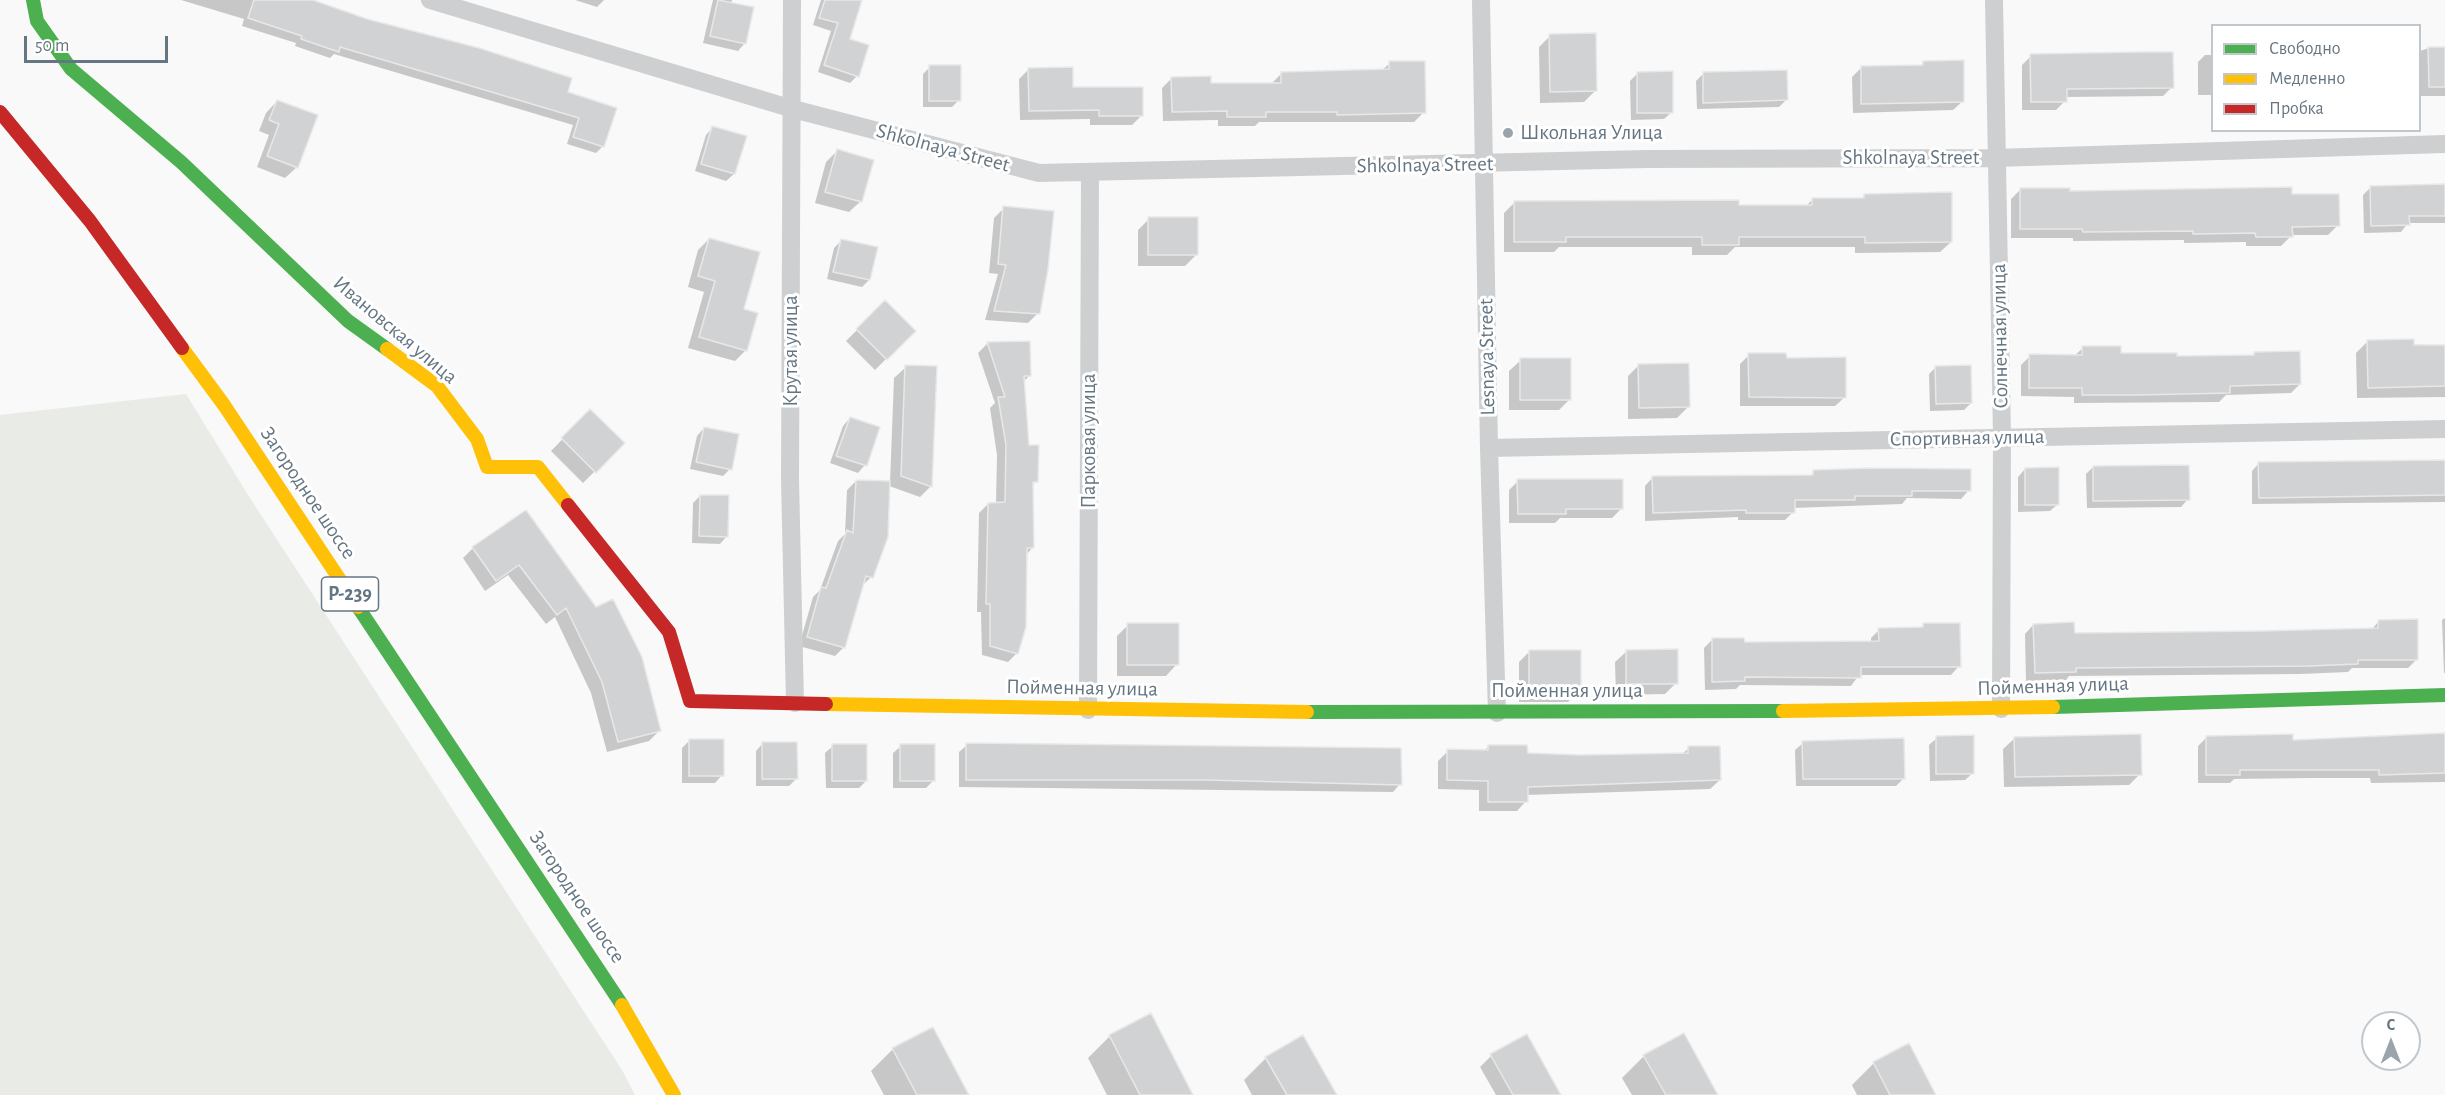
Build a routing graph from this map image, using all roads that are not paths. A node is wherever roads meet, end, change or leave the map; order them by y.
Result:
1 (33, 0) edge
2 (430, 0) edge
3 (792, 0) edge
4 (1481, 0) edge
5 (1994, 0) edge
6 (793, 109) junction
7 (0, 112) edge
8 (2445, 144) edge
9 (1995, 158) junction
10 (1484, 164) junction
11 (1090, 172) junction
12 (2445, 429) edge
13 (2002, 437) junction
14 (1489, 448) junction
15 (2445, 695) edge
16 (690, 701) joint
17 (795, 703) junction
18 (2001, 709) junction
19 (1088, 710) junction
20 (1497, 713) junction
21 (674, 1095) edge

1 - 16 main road, Ивановская улица
2 - 6 street, Shkolnaya Street
3 - 6 street, Крутая улица
4 - 10 street, Lesnaya Street
5 - 9 street, Солнечная улица
6 - 11 street, Shkolnaya Street
6 - 17 street, Крутая улица
7 - 21 main road, Загородное шоссе / Р-239
8 - 9 street, Shkolnaya Street
9 - 10 street, Shkolnaya Street
9 - 13 street, Солнечная улица
10 - 11 street, Shkolnaya Street
10 - 14 street, Lesnaya Street
11 - 19 street, Парковая улица
12 - 13 street, Спортивная улица
13 - 14 street, Спортивная улица
13 - 18 street, Солнечная улица
14 - 20 street, Lesnaya Street
15 - 18 main road, Пойменная улица
16 - 17 main road, Пойменная улица
17 - 19 main road, Пойменная улица
18 - 20 main road, Пойменная улица
19 - 20 main road, Пойменная улица

